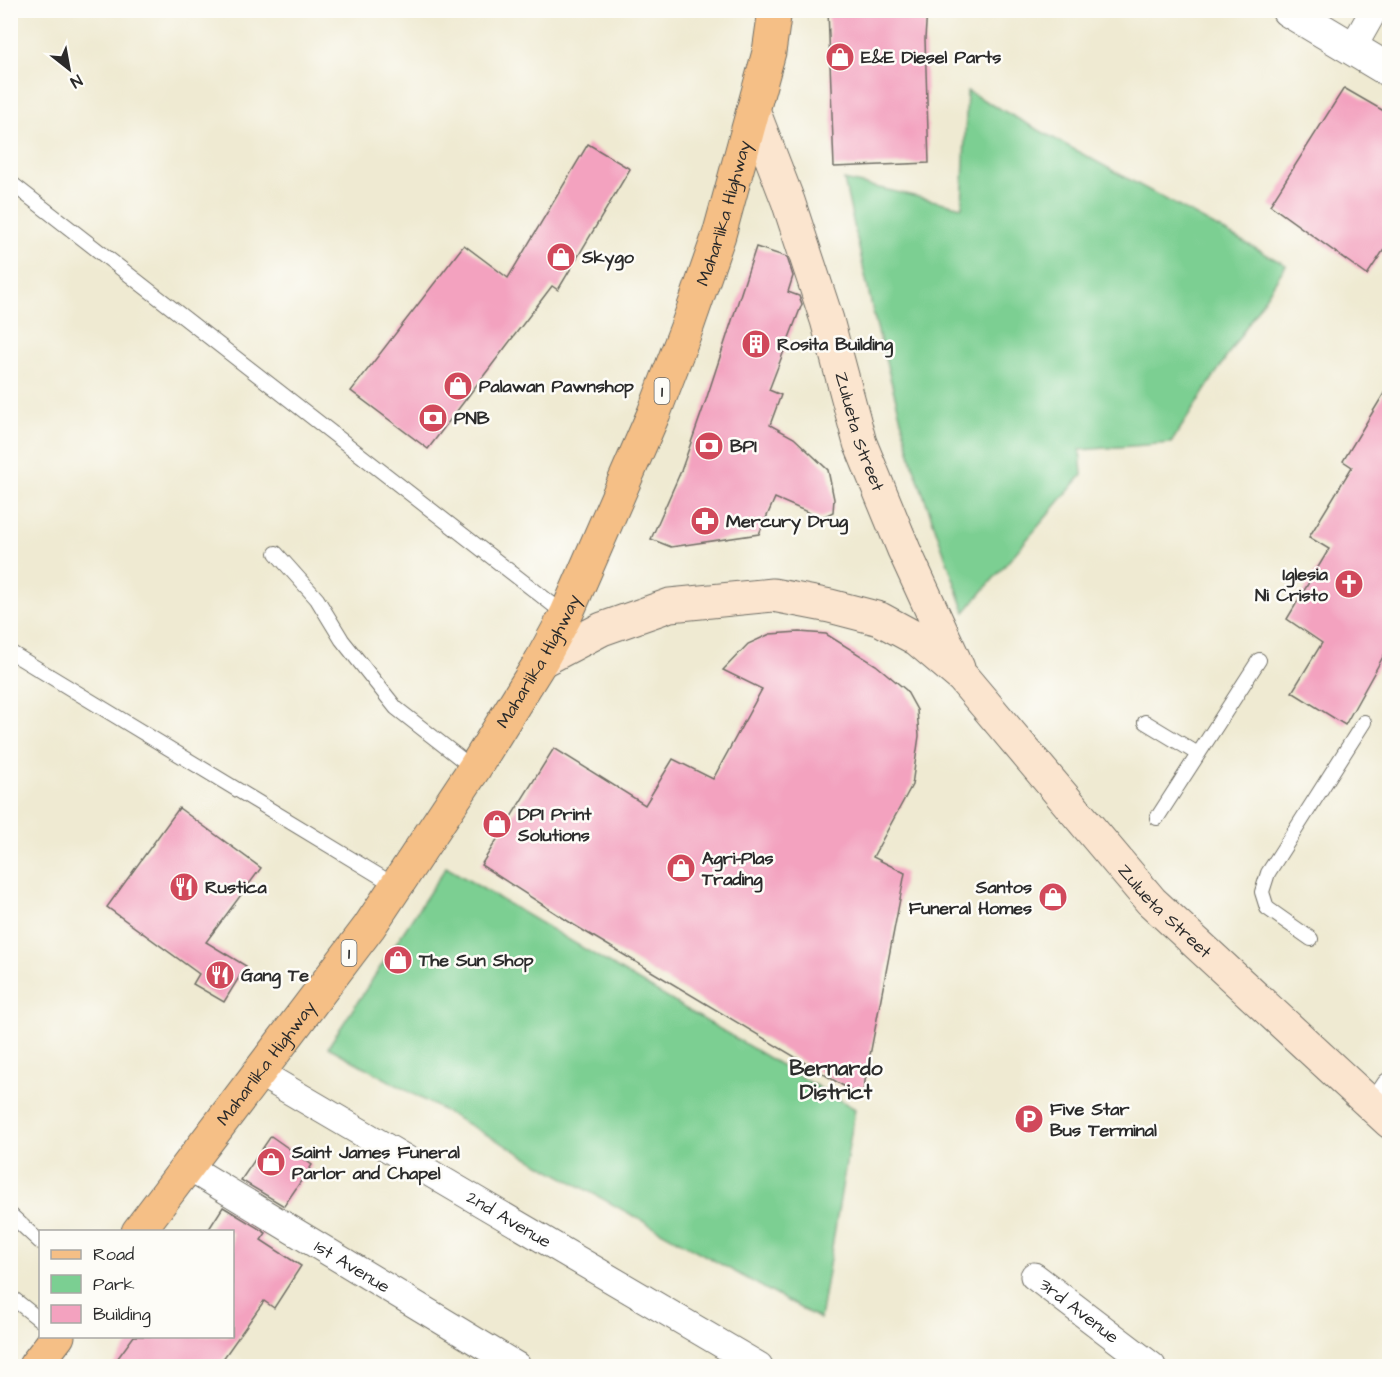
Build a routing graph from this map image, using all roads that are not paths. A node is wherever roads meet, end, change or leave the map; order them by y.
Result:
1 (775, 10) edge
2 (1288, 10) edge
3 (1374, 10) edge
4 (1352, 49) junction
5 (1389, 71) edge
6 (753, 110) junction
7 (10, 182) edge
8 (276, 553) dead end
9 (566, 615) junction
10 (10, 652) edge
11 (1259, 660) dead end
12 (541, 661) junction
13 (963, 678) junction
14 (1145, 722) dead end
15 (1364, 722) dead end
16 (1198, 754) junction
17 (474, 769) junction
18 (1157, 818) dead end
19 (396, 886) junction
20 (1311, 939) dead end
21 (258, 1072) junction
22 (1384, 1106) edge
23 (188, 1167) junction
24 (10, 1214) edge
25 (140, 1230) edge
26 (39, 1241) edge
27 (1034, 1276) dead end
28 (10, 1296) edge
29 (39, 1319) edge
30 (56, 1338) edge
31 (35, 1366) edge
32 (517, 1366) edge
33 (759, 1366) edge
34 (1152, 1366) edge

1 - 6 main road, Maharlika Highway / 1
2 - 4 street
3 - 4 street
4 - 5 street
6 - 9 main road, Maharlika Highway / 1
6 - 13 main road, Zulueta Street
7 - 9 lane
8 - 17 lane
9 - 12 main road, Maharlika Highway / 1
10 - 19 lane
11 - 16 lane
12 - 13 main road, Zulueta Street
12 - 17 main road, Maharlika Highway / 1
13 - 22 main road, Zulueta Street
14 - 16 lane
15 - 20 lane
16 - 18 lane
17 - 19 main road, Maharlika Highway / 1
19 - 21 main road, Maharlika Highway / 1
21 - 23 main road, Maharlika Highway / 1
21 - 33 street, 2nd Avenue
23 - 25 main road, Maharlika Highway / 1
23 - 32 street, 1st Avenue
24 - 26 lane
27 - 34 street, 3rd Avenue
28 - 29 lane
30 - 31 main road

